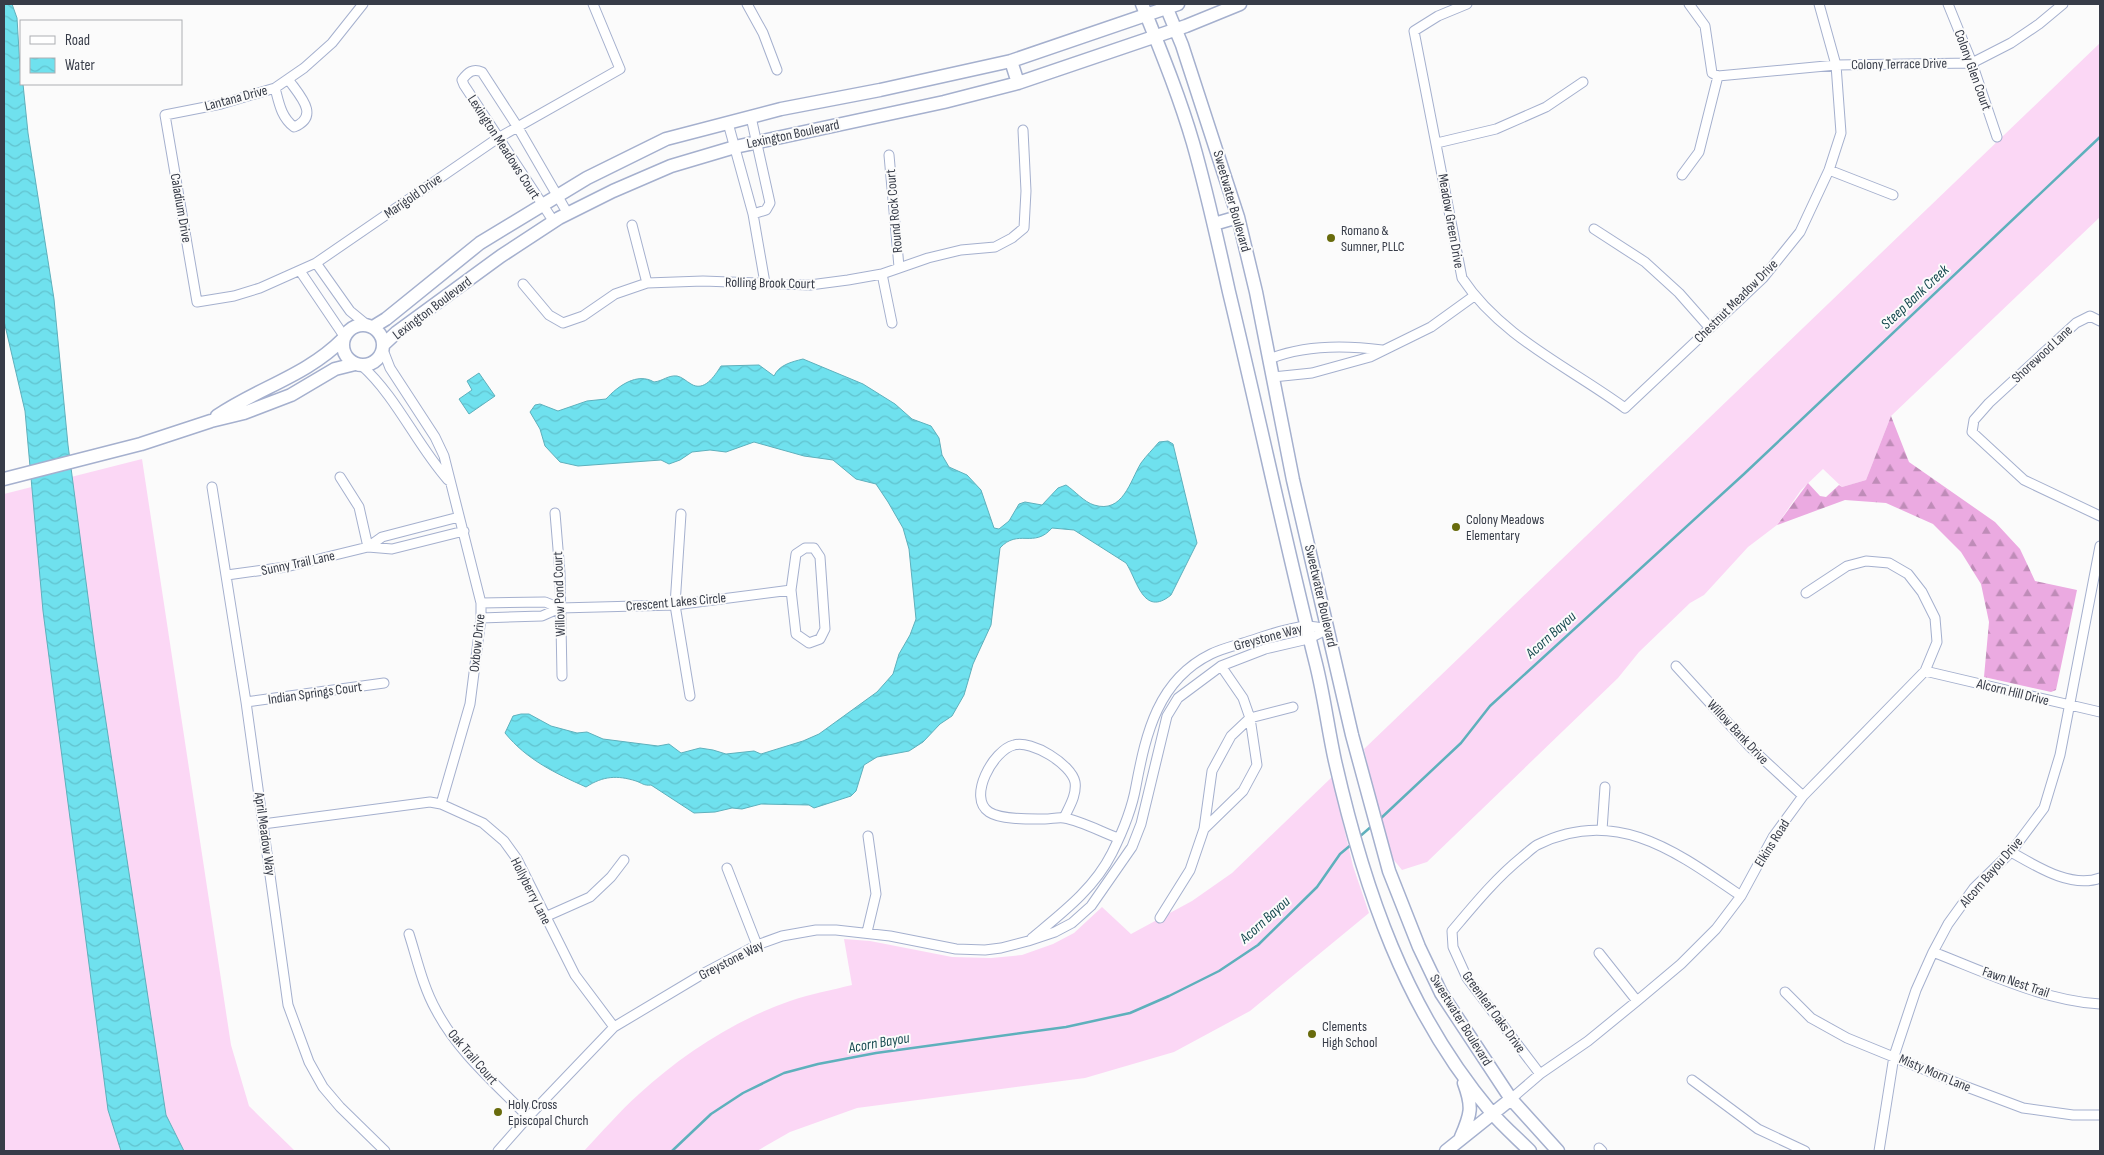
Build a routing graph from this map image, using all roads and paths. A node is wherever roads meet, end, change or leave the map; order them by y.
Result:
1 (363, 4) edge
2 (593, 4) edge
3 (747, 4) edge
4 (1240, 4) edge
5 (1467, 4) edge
6 (1689, 4) edge
7 (1819, 4) edge
8 (1948, 4) edge
9 (2063, 4) edge
10 (1170, 5) edge
11 (1144, 9) edge
12 (1176, 30) junction
13 (1155, 37) junction
14 (1011, 60) junction
15 (1972, 63) junction
16 (1836, 65) junction
17 (776, 70) dead end
18 (1718, 76) junction
19 (288, 79) junction
20 (1583, 82) dead end
21 (1018, 84) junction
22 (275, 88) junction
23 (165, 115) joint
24 (751, 117) junction
25 (728, 123) junction
26 (517, 126) junction
27 (1023, 130) dead end
28 (1997, 136) dead end
29 (498, 138) junction
30 (757, 142) junction
31 (1437, 143) junction
32 (735, 147) junction
33 (889, 155) dead end
34 (1829, 170) junction
35 (1682, 175) dead end
36 (557, 195) junction
37 (1893, 195) dead end
38 (542, 204) junction
39 (568, 214) junction
40 (753, 214) junction
41 (1238, 217) junction
42 (554, 222) junction
43 (1214, 224) junction
44 (632, 225) dead end
45 (1594, 230) dead end
46 (316, 263) junction
47 (899, 267) junction
48 (300, 271) junction
49 (882, 274) junction
50 (647, 282) junction
51 (766, 283) junction
52 (523, 284) dead end
53 (1474, 296) junction
54 (197, 302) joint
55 (2100, 321) edge
56 (892, 323) dead end
57 (370, 326) junction
58 (1709, 328) junction
59 (343, 338) junction
60 (383, 348) junction
61 (1383, 350) junction
62 (1269, 359) junction
63 (358, 365) junction
64 (1249, 374) junction
65 (1273, 377) junction
66 (1625, 408) joint
67 (211, 421) junction
68 (340, 477) dead end
69 (4, 479) edge
70 (450, 482) junction
71 (212, 487) dead end
72 (555, 513) dead end
73 (681, 514) dead end
74 (2100, 516) edge
75 (459, 517) junction
76 (464, 531) junction
77 (2100, 546) edge
78 (368, 547) junction
79 (227, 576) junction
80 (791, 590) junction
81 (1806, 593) dead end
82 (481, 603) junction
83 (676, 605) junction
84 (560, 608) junction
85 (481, 618) junction
86 (1328, 629) junction
87 (1307, 632) junction
88 (1222, 666) junction
89 (1676, 666) dead end
90 (1925, 670) junction
91 (562, 676) dead end
92 (384, 683) dead end
93 (690, 696) dead end
94 (246, 702) junction
95 (2068, 706) junction
96 (1293, 707) dead end
97 (2100, 712) edge
98 (1250, 718) junction
99 (1138, 771) junction
100 (1152, 776) junction
101 (1605, 787) dead end
102 (1803, 796) junction
103 (441, 804) junction
104 (1064, 818) junction
105 (263, 824) junction
106 (1204, 829) junction
107 (1602, 830) junction
108 (868, 836) dead end
109 (1118, 838) junction
110 (2011, 852) junction
111 (624, 860) dead end
112 (727, 868) dead end
113 (2100, 878) edge
114 (1741, 896) junction
115 (1080, 897) junction
116 (1091, 906) junction
117 (545, 917) junction
118 (1160, 918) dead end
119 (867, 932) junction
120 (409, 934) dead end
121 (1028, 941) junction
122 (757, 945) junction
123 (1933, 952) junction
124 (1599, 953) dead end
125 (1785, 992) dead end
126 (1637, 1001) junction
127 (2100, 1004) edge
128 (614, 1027) junction
129 (1894, 1056) junction
130 (1460, 1071) junction
131 (1540, 1074) junction
132 (1692, 1080) dead end
133 (1511, 1099) junction
134 (1492, 1113) junction
135 (2100, 1115) edge
136 (528, 1117) junction
137 (1459, 1140) junction
138 (385, 1151) edge
139 (498, 1151) edge
140 (1446, 1151) edge
141 (1530, 1151) edge
142 (1558, 1151) edge
143 (1805, 1151) edge
144 (1879, 1151) edge

1 - 19 street, Lantana Drive
2 - 26 street, Marigold Drive
3 - 17 street
4 - 12 main road, Lexington Boulevard
5 - 31 street, Meadow Green Drive
6 - 18 street
7 - 16 street, Chestnut Meadow Drive
8 - 15 street, Colony Glen Court
9 - 15 street, Colony Terrace Drive
10 - 11 main road, Lexington Boulevard
10 - 12 main road, Sweetwater Boulevard
11 - 13 main road, Sweetwater Boulevard
11 - 14 main road, Lexington Boulevard
12 - 13 main road, Lexington Boulevard
12 - 41 main road, Sweetwater Boulevard
13 - 21 main road, Lexington Boulevard
13 - 43 main road, Sweetwater Boulevard
14 - 21 main road
14 - 24 main road, Lexington Boulevard
15 - 16 street, Colony Terrace Drive
15 - 28 street, Colony Glen Court
16 - 18 street, Colony Terrace Drive
16 - 34 street, Chestnut Meadow Drive
18 - 35 street
19 - 22 street, Lantana Drive
19 - 22 street
20 - 31 street
21 - 30 main road, Lexington Boulevard
22 - 23 street, Lantana Drive
23 - 54 street, Caladium Drive
24 - 25 main road, Lexington Boulevard
24 - 30 street
25 - 32 street
25 - 36 main road, Lexington Boulevard
26 - 29 street, Marigold Drive
26 - 29 street, Lexington Meadows Court
26 - 36 street, Lexington Meadows Court
27 - 47 street, Rolling Brook Court
29 - 38 street, Lexington Meadows Court
29 - 46 street, Marigold Drive
30 - 32 main road, Lexington Boulevard
30 - 40 street
31 - 53 street, Meadow Green Drive
32 - 39 main road, Lexington Boulevard
32 - 40 street
33 - 47 street, Round Rock Court
34 - 37 street
34 - 58 street, Chestnut Meadow Drive
36 - 38 main road, Lexington Boulevard
36 - 39 street, Lexington Meadows Court
38 - 42 street, Lexington Meadows Court
38 - 57 main road, Lexington Boulevard
39 - 42 main road, Lexington Boulevard
40 - 51 street
41 - 43 main road
41 - 62 main road, Sweetwater Boulevard
42 - 60 main road, Lexington Boulevard
43 - 64 main road, Sweetwater Boulevard
44 - 50 street
45 - 58 street
46 - 48 street, Marigold Drive
46 - 57 street
47 - 49 street, Rolling Brook Court
48 - 54 street, Marigold Drive
48 - 59 street
49 - 51 street, Rolling Brook Court
49 - 56 street
50 - 51 street, Rolling Brook Court
50 - 52 street, Rolling Brook Court
53 - 61 street
53 - 66 street, Meadow Green Drive
55 - 74 street, Shorewood Lane
57 - 59 main road
57 - 60 main road
58 - 66 street, Chestnut Meadow Drive
59 - 63 main road
59 - 67 main road
60 - 63 main road
60 - 70 street, Oxbow Drive
61 - 62 street
61 - 65 street
62 - 64 main road
62 - 65 main road, Sweetwater Boulevard
63 - 67 main road
63 - 70 street, Oxbow Drive
64 - 65 main road
64 - 87 main road, Sweetwater Boulevard
65 - 86 main road, Sweetwater Boulevard
67 - 69 main road
68 - 78 street
70 - 75 street, Oxbow Drive
71 - 79 street, April Meadow Way
72 - 84 street, Willow Pond Court
73 - 83 street
75 - 76 street, Oxbow Drive
75 - 78 street, Sunny Trail Lane
76 - 78 street, Sunny Trail Lane
76 - 82 street, Oxbow Drive
77 - 95 street, Alcorn Bayou Drive
78 - 79 street, Sunny Trail Lane
79 - 94 street, April Meadow Way
80 - 80 street
80 - 83 street, Crescent Lakes Circle
81 - 90 street, Elkins Road
82 - 84 street, Crescent Lakes Circle
82 - 85 street, Oxbow Drive
83 - 84 street, Crescent Lakes Circle
83 - 93 street
84 - 85 street, Crescent Lakes Circle
84 - 91 street, Willow Pond Court
85 - 103 street, Oxbow Drive
86 - 87 street, Greystone Way
86 - 133 main road, Sweetwater Boulevard
87 - 88 street, Greystone Way
87 - 99 street, Greystone Way
87 - 130 main road, Sweetwater Boulevard
88 - 98 street
88 - 100 street, Greystone Way
89 - 102 street, Willow Bank Drive
90 - 95 street, Alcorn Hill Drive
90 - 102 street, Elkins Road
92 - 94 street, Indian Springs Court
94 - 105 street, April Meadow Way
95 - 97 street, Alcorn Hill Drive
95 - 110 street, Alcorn Bayou Drive
96 - 98 street
98 - 106 street
98 - 106 street
99 - 100 street
99 - 109 street, Greystone Way
100 - 116 street, Greystone Way
101 - 107 street
102 - 114 street, Elkins Road
103 - 105 street, Hollyberry Lane
103 - 117 street, Hollyberry Lane
104 - 104 street
104 - 109 street
105 - 138 street, April Meadow Way
106 - 118 street
107 - 114 street, Greenleaf Oaks Drive
107 - 131 street, Greenleaf Oaks Drive
108 - 119 street
109 - 115 street, Greystone Way
110 - 113 street
110 - 123 street, Alcorn Bayou Drive
111 - 117 street
112 - 122 street
114 - 126 street, Elkins Road
115 - 116 street
115 - 121 street, Greystone Way
116 - 121 street, Greystone Way
117 - 128 street, Hollyberry Lane
119 - 121 street, Greystone Way
119 - 122 street, Greystone Way
120 - 136 street, Oak Trail Court
122 - 128 street, Greystone Way
123 - 127 street, Fawn Nest Trail
123 - 129 street, Alcorn Bayou Drive
124 - 126 street
125 - 129 street, Misty Morn Lane
126 - 131 street, Elkins Road
128 - 136 street, Greystone Way
129 - 135 street, Misty Morn Lane
129 - 144 street, Alcorn Bayou Drive
130 - 134 main road, Sweetwater Boulevard
130 - 137 main road
131 - 133 street, Elkins Road
132 - 143 street
133 - 134 main road, Elkins Road
133 - 142 main road, Sweetwater Boulevard
134 - 137 main road, Elkins Road
134 - 141 main road, Sweetwater Boulevard
136 - 139 street, Greystone Way
137 - 140 main road, Elkins Road

